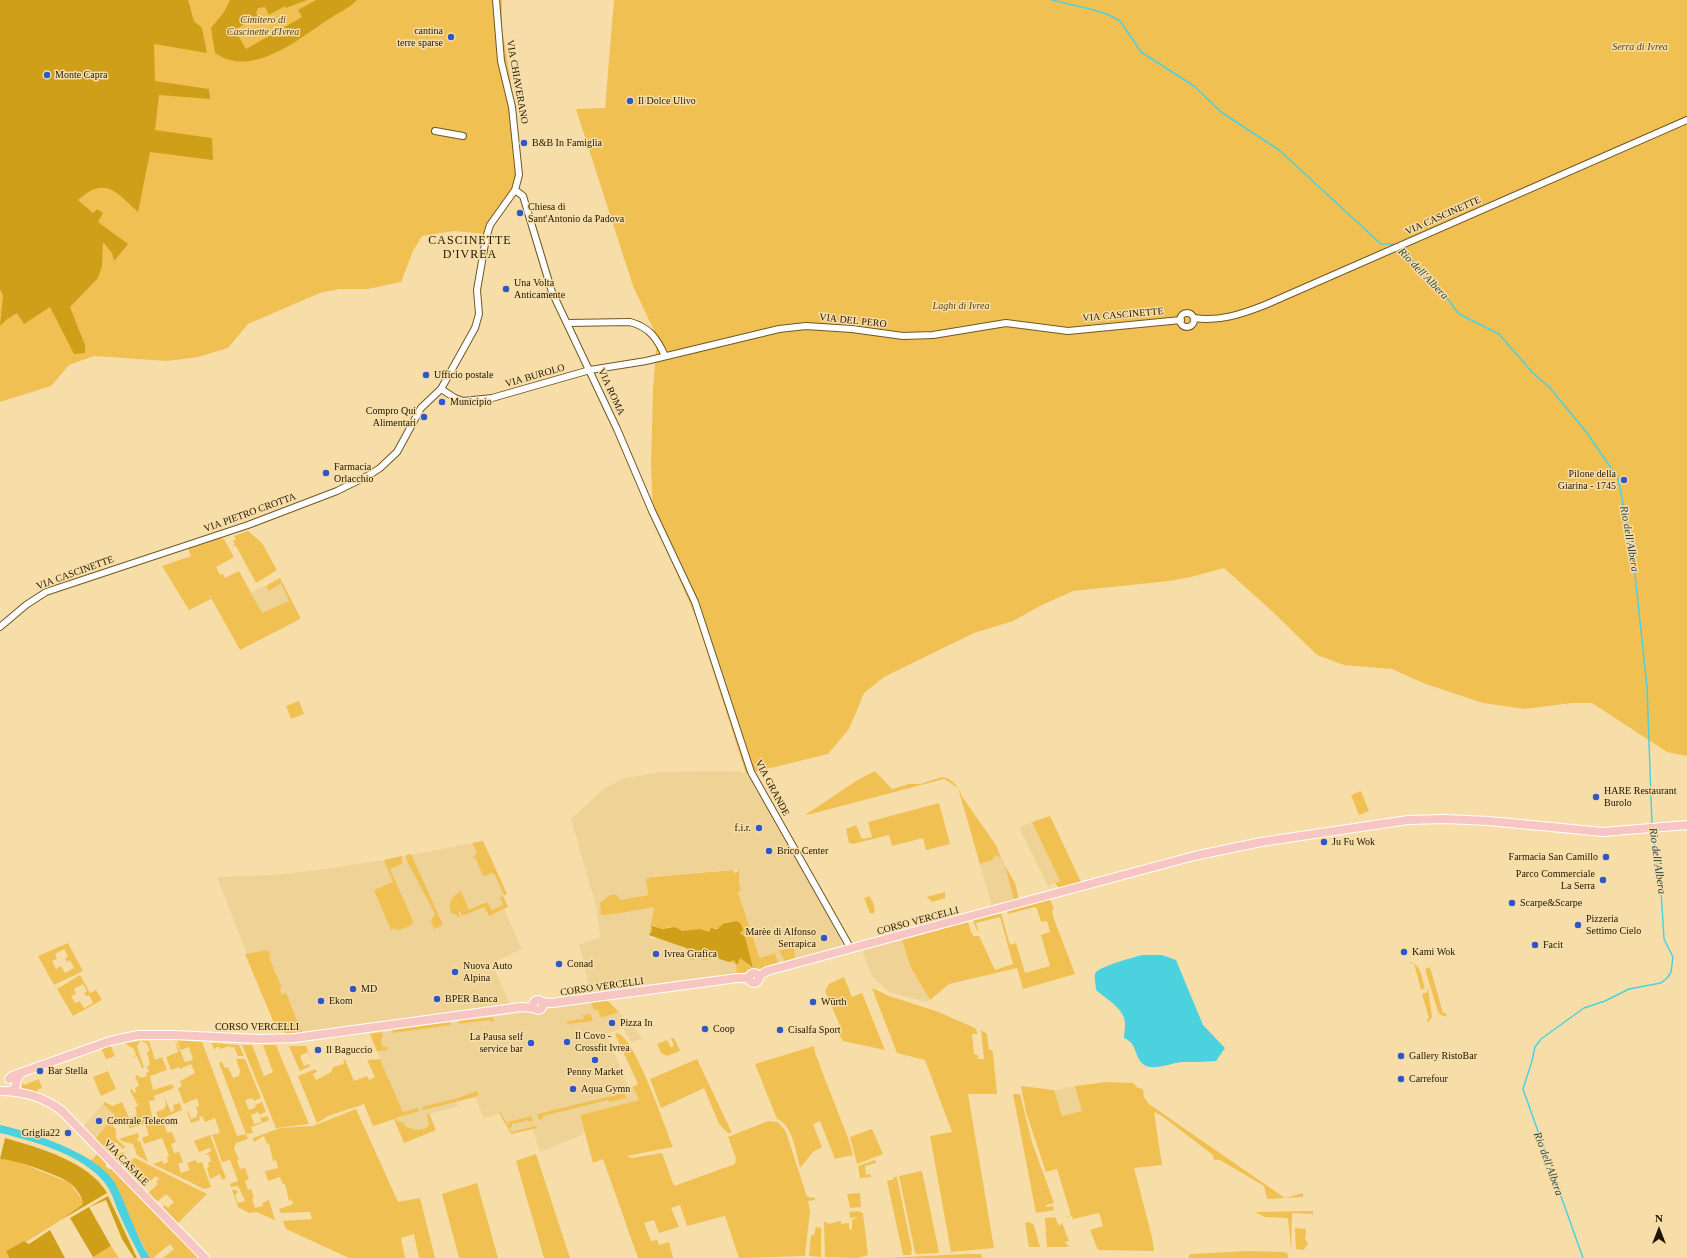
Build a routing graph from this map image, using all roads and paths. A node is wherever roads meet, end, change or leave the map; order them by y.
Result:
1 (496, 0) edge
2 (1687, 120) edge
3 (435, 132) dead end
4 (464, 136) dead end
5 (515, 190) junction
6 (1180, 320) junction
7 (1194, 320) junction
8 (567, 323) junction
9 (1068, 330) joint
10 (665, 356) junction
11 (590, 370) junction
12 (441, 389) junction
13 (164, 554) joint
14 (695, 602) joint
15 (0, 627) edge
16 (1687, 825) edge
17 (850, 949) junction
18 (10, 1085) edge
19 (0, 1091) edge
20 (205, 1258) edge

1 - 5 street, VIA CHIAVERANO
2 - 7 street, VIA CASCINETTE
3 - 4 street
5 - 8 street, VIA ROMA
5 - 12 street, VIA PIETRO CROTTA
6 - 7 street
6 - 7 street
6 - 9 street, VIA CASCINETTE
8 - 10 street
8 - 11 street, VIA ROMA
9 - 10 street, VIA DEL PERO
10 - 11 street, VIA DEL PERO
11 - 12 street, VIA BUROLO
11 - 14 street, VIA ROMA
12 - 13 street, VIA PIETRO CROTTA
13 - 15 street, VIA CASCINETTE
14 - 17 street, VIA GRANDE
16 - 17 main road, CORSO VERCELLI
17 - 18 main road, CORSO VERCELLI
18 - 19 main road, CORSO VERCELLI
18 - 20 main road, VIA CASALE

